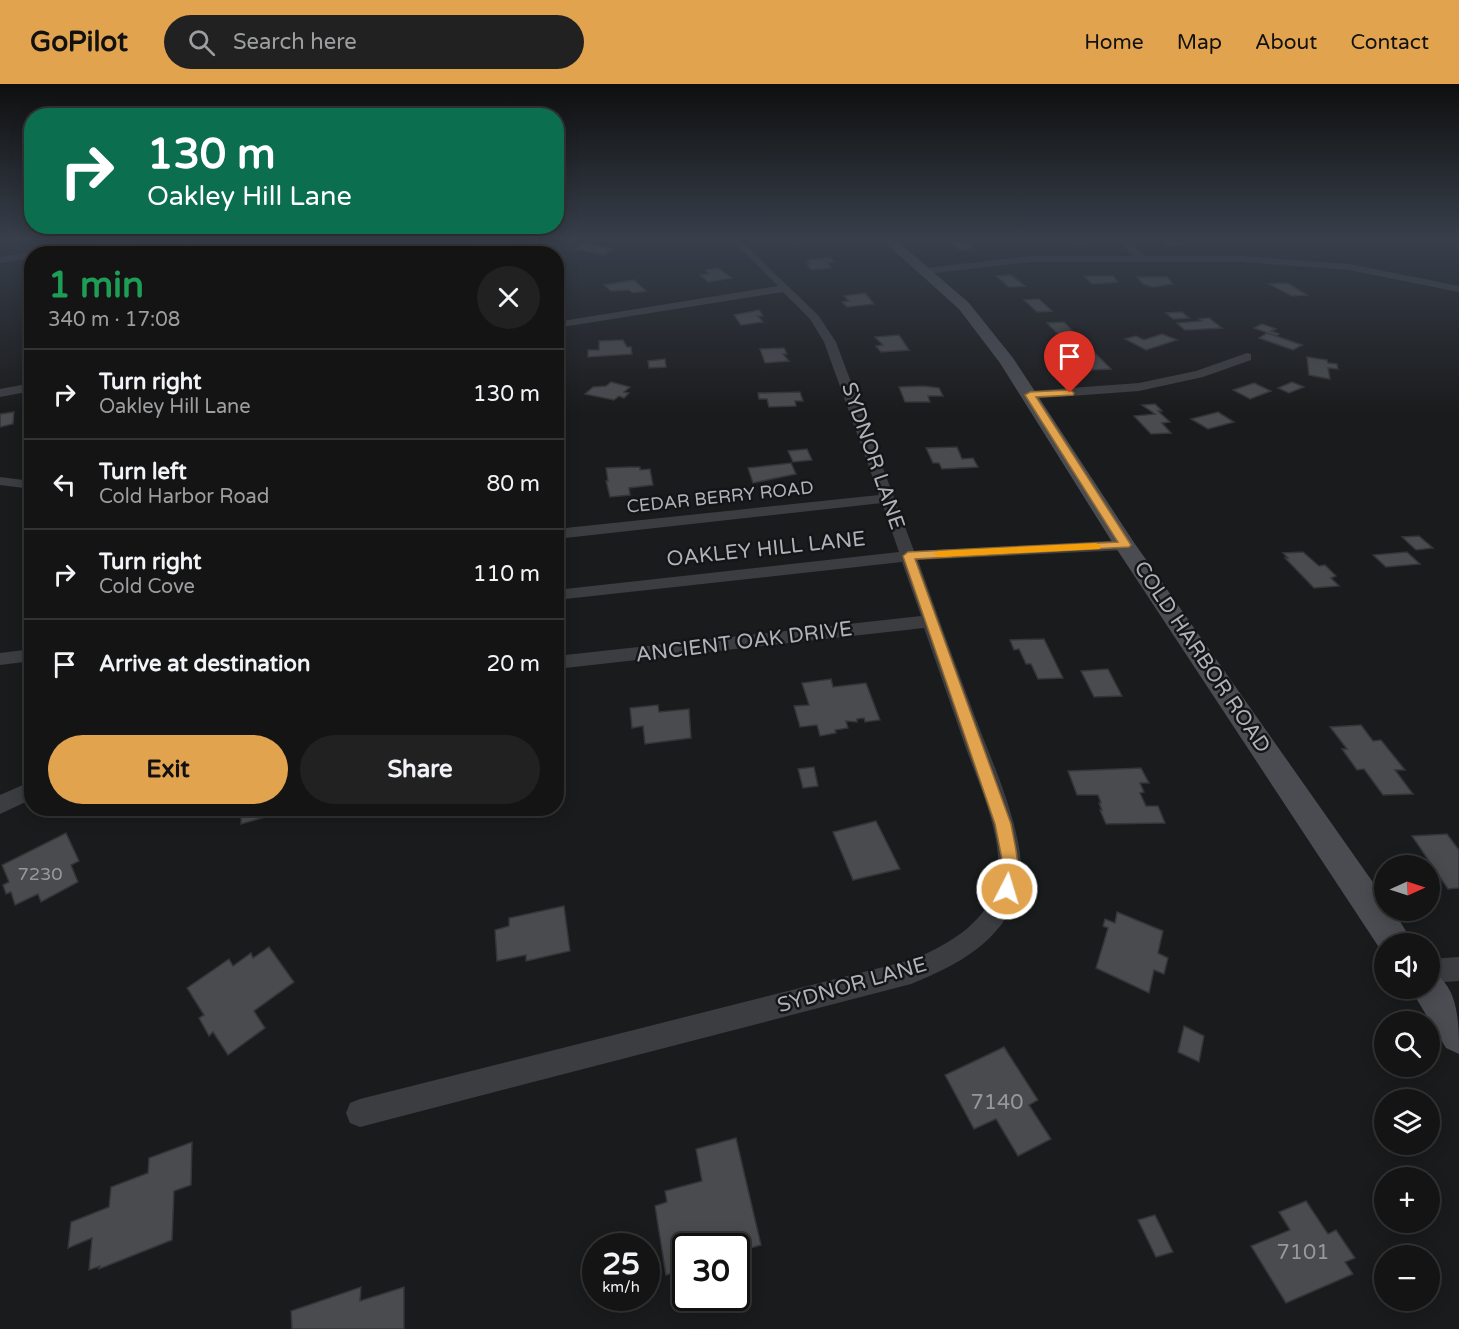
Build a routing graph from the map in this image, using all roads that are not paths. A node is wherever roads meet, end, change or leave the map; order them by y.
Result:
1 (736, 296) edge
2 (794, 296) edge
3 (953, 296) edge
4 (564, 324) edge
5 (1247, 357) dead end
6 (24, 388) edge
7 (0, 393) edge
8 (1030, 395) junction
9 (0, 481) edge
10 (24, 484) edge
11 (888, 498) junction
12 (564, 533) edge
13 (1125, 545) junction
14 (908, 556) junction
15 (564, 595) edge
16 (931, 621) junction
17 (24, 656) edge
18 (0, 659) edge
19 (564, 662) edge
20 (24, 793) edge
21 (0, 805) edge
22 (1390, 933) edge
23 (1459, 969) edge
24 (1440, 970) edge
25 (1435, 999) edge
26 (1459, 1035) edge
27 (360, 1113) dead end

1 - 4 street
2 - 11 street, SYDNOR LANE
3 - 8 main road, COLD HARBOR ROAD
5 - 8 street
6 - 7 street
8 - 13 main road, COLD HARBOR ROAD
9 - 10 street
11 - 12 street, CEDAR BERRY ROAD
11 - 14 street, SYDNOR LANE
13 - 14 street, OAKLEY HILL LANE
13 - 22 main road, COLD HARBOR ROAD
14 - 15 street, OAKLEY HILL LANE
14 - 16 street, SYDNOR LANE
16 - 19 street, ANCIENT OAK DRIVE
16 - 27 street, SYDNOR LANE
17 - 18 street
20 - 21 street
23 - 24 street
25 - 26 main road

